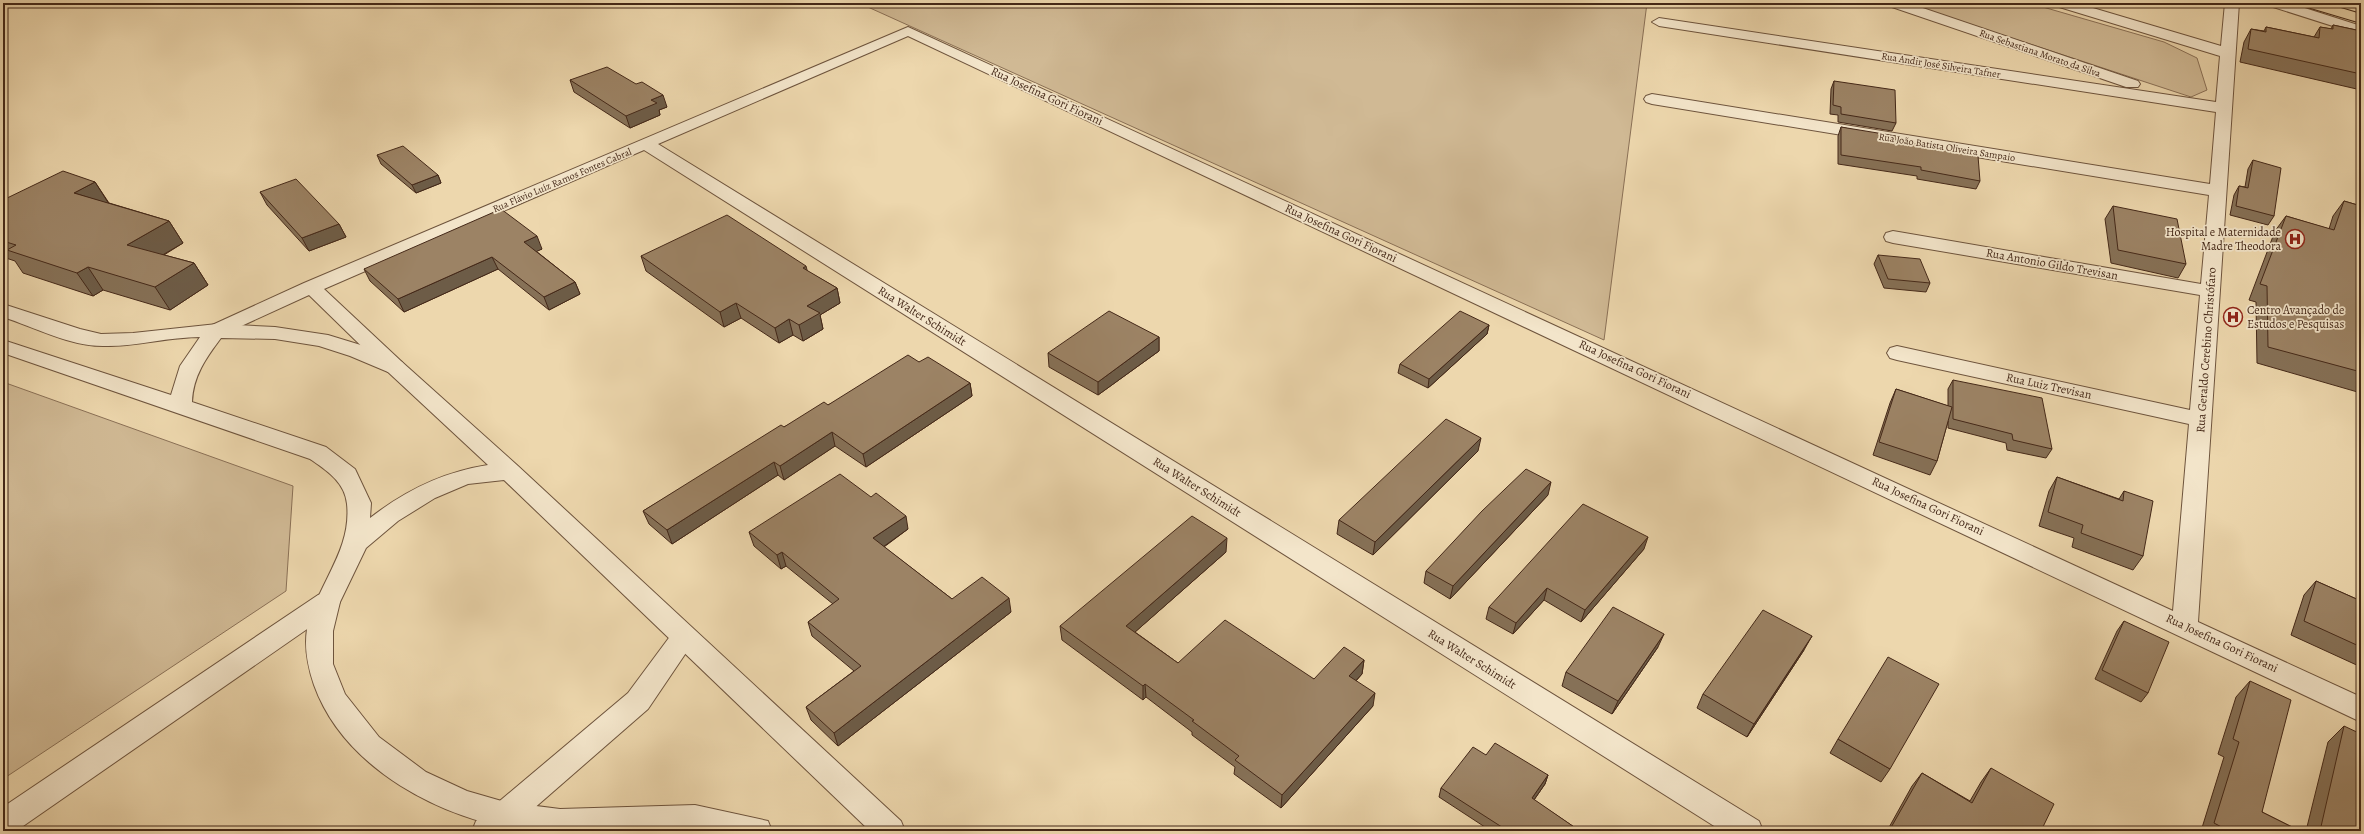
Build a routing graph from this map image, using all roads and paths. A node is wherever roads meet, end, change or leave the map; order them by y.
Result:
1 (1894, 3) edge
2 (2061, 3) edge
3 (2232, 3) edge
4 (2275, 3) edge
5 (2309, 3) edge
6 (2361, 19) edge
7 (1659, 22) dead end
8 (908, 31) joint
9 (2361, 31) edge
10 (2228, 53) junction
11 (1652, 99) dead end
12 (2186, 103) junction
13 (2224, 108) junction
14 (646, 144) junction
15 (2218, 191) junction
16 (1893, 237) dead end
17 (311, 287) junction
18 (2210, 291) junction
19 (3, 310) edge
20 (217, 330) junction
21 (3, 346) edge
22 (1897, 353) dead end
23 (395, 367) junction
24 (181, 408) junction
25 (2200, 419) junction
26 (510, 472) junction
27 (356, 543) junction
28 (327, 602) junction
29 (2185, 626) junction
30 (683, 638) junction
31 (2361, 710) edge
32 (3, 823) edge
33 (496, 823) edge
34 (757, 831) edge
35 (890, 831) edge
36 (1748, 831) edge

1 - 12 street, Rua Sebastiana Morato da Silva
2 - 10 street
3 - 10 street, Rua Geraldo Cerebino Christófaro
4 - 9 street
5 - 6 highway
7 - 12 street, Rua Andir José Silveira Tafner
8 - 14 street, Rua Flávio Luíz Ramos Fontes Cabral
8 - 29 street, Rua Josefina Gori Fiorani
10 - 13 street, Rua Geraldo Cerebino Christófaro
11 - 15 street, Rua João Batista Oliveira Sampaio
12 - 13 street, Rua Andir José Silveira Tafner
13 - 15 street, Rua Geraldo Cerebino Christófaro
14 - 17 street, Rua Flávio Luíz Ramos Fontes Cabral
14 - 36 street, Rua Walter Schimidt
15 - 18 street, Rua Geraldo Cerebino Christófaro
16 - 18 street, Rua Antonio Gildo Trevisan
17 - 20 street, Rua Flávio Luíz Ramos Fontes Cabral
17 - 23 street
18 - 25 street, Rua Geraldo Cerebino Christófaro
19 - 20 street
20 - 23 street
20 - 24 street
21 - 24 street
22 - 25 street, Rua Luiz Trevisan
23 - 26 street
24 - 27 street
25 - 29 street, Rua Geraldo Cerebino Christófaro
26 - 27 street
26 - 30 street
27 - 28 street
28 - 32 street
28 - 33 street
29 - 31 street, Rua Josefina Gori Fiorani
30 - 33 street
30 - 35 street
33 - 34 street

